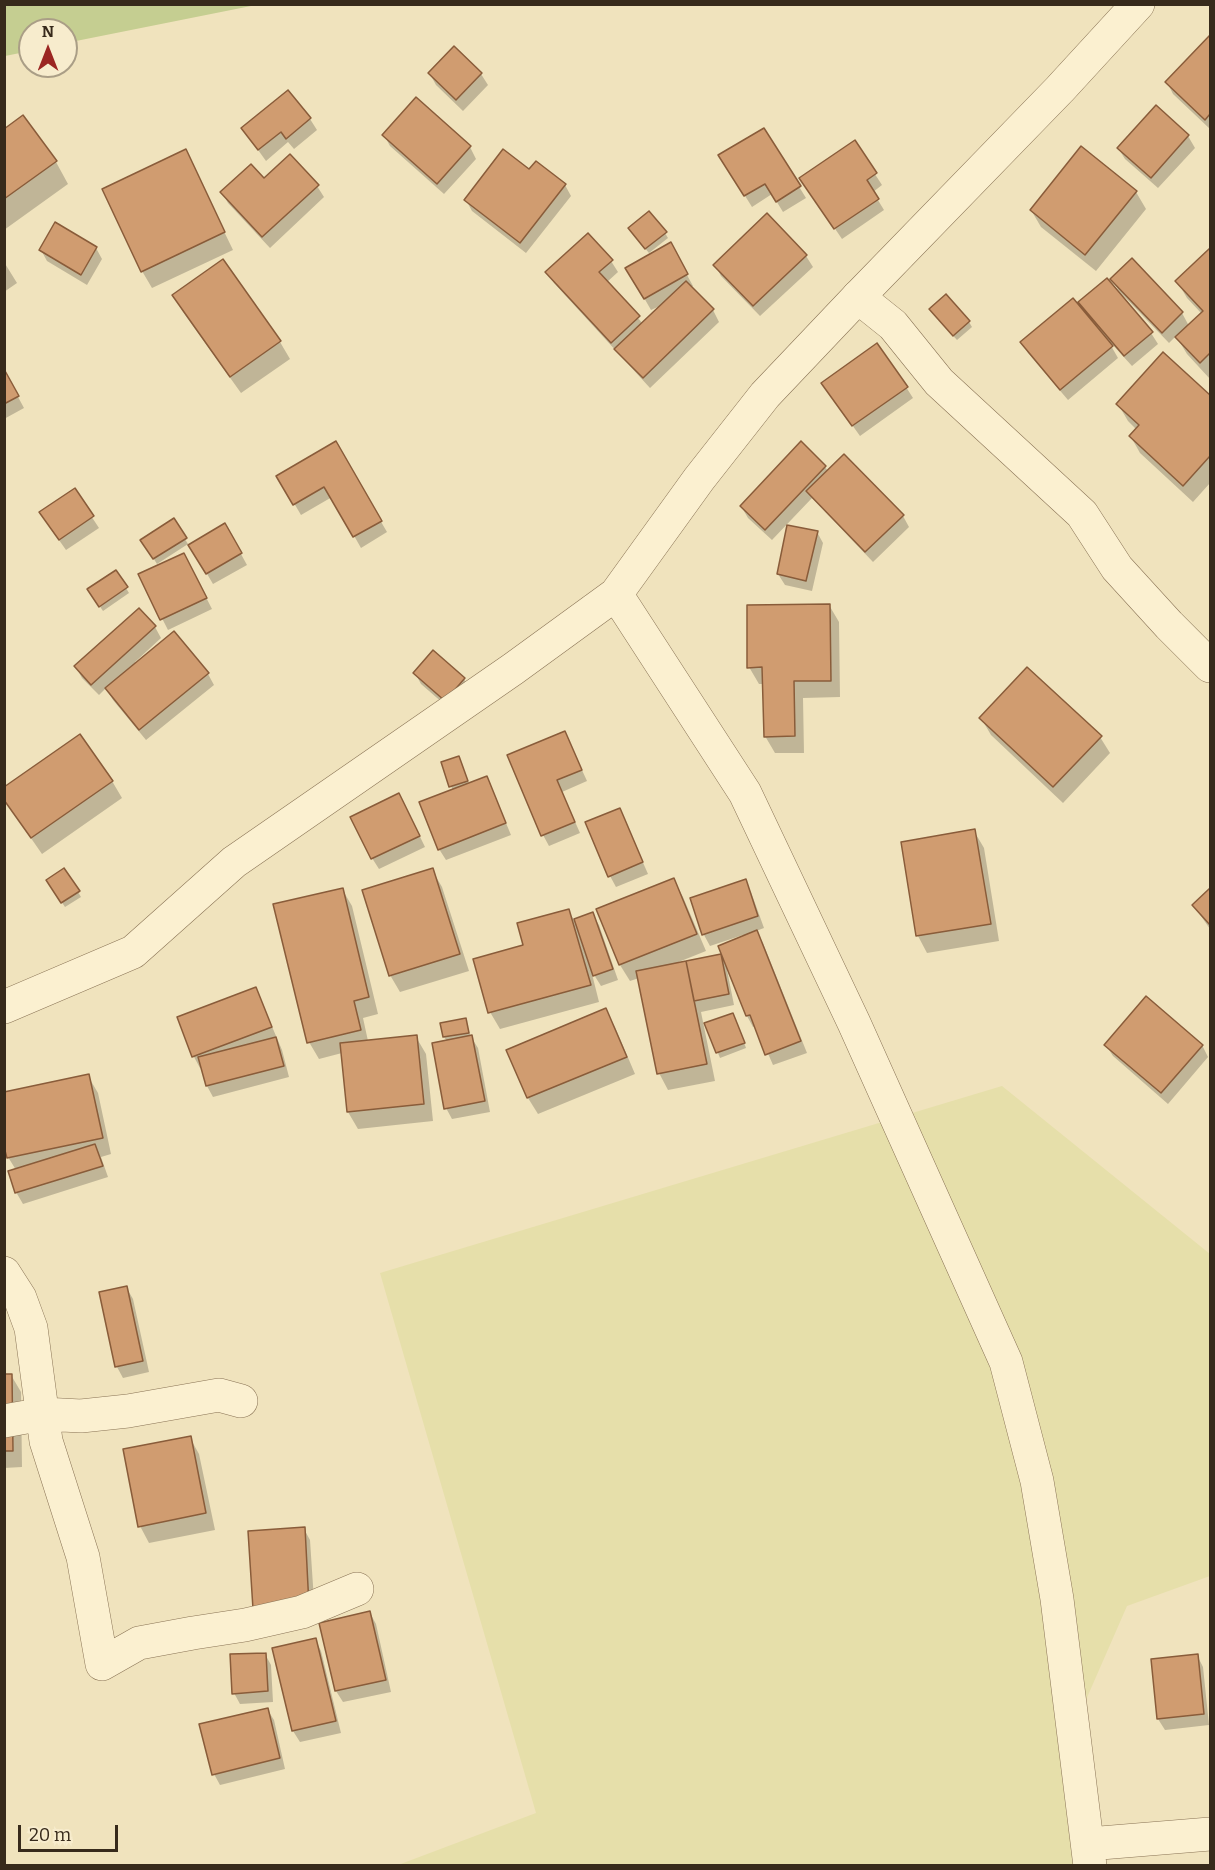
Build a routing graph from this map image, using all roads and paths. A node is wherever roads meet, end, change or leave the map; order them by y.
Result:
1 (1138, 4) edge
2 (858, 297) junction
3 (616, 594) junction
4 (1210, 666) edge
5 (4, 1007) edge
6 (4, 1273) edge
7 (241, 1401) dead end
8 (43, 1414) junction
9 (4, 1421) edge
10 (357, 1589) dead end
11 (1210, 1834) edge
12 (1089, 1855) edge

1 - 2 street
2 - 3 street
2 - 4 street
3 - 5 street
3 - 12 street
6 - 8 street
7 - 8 street
8 - 9 street
8 - 10 street
11 - 12 street

